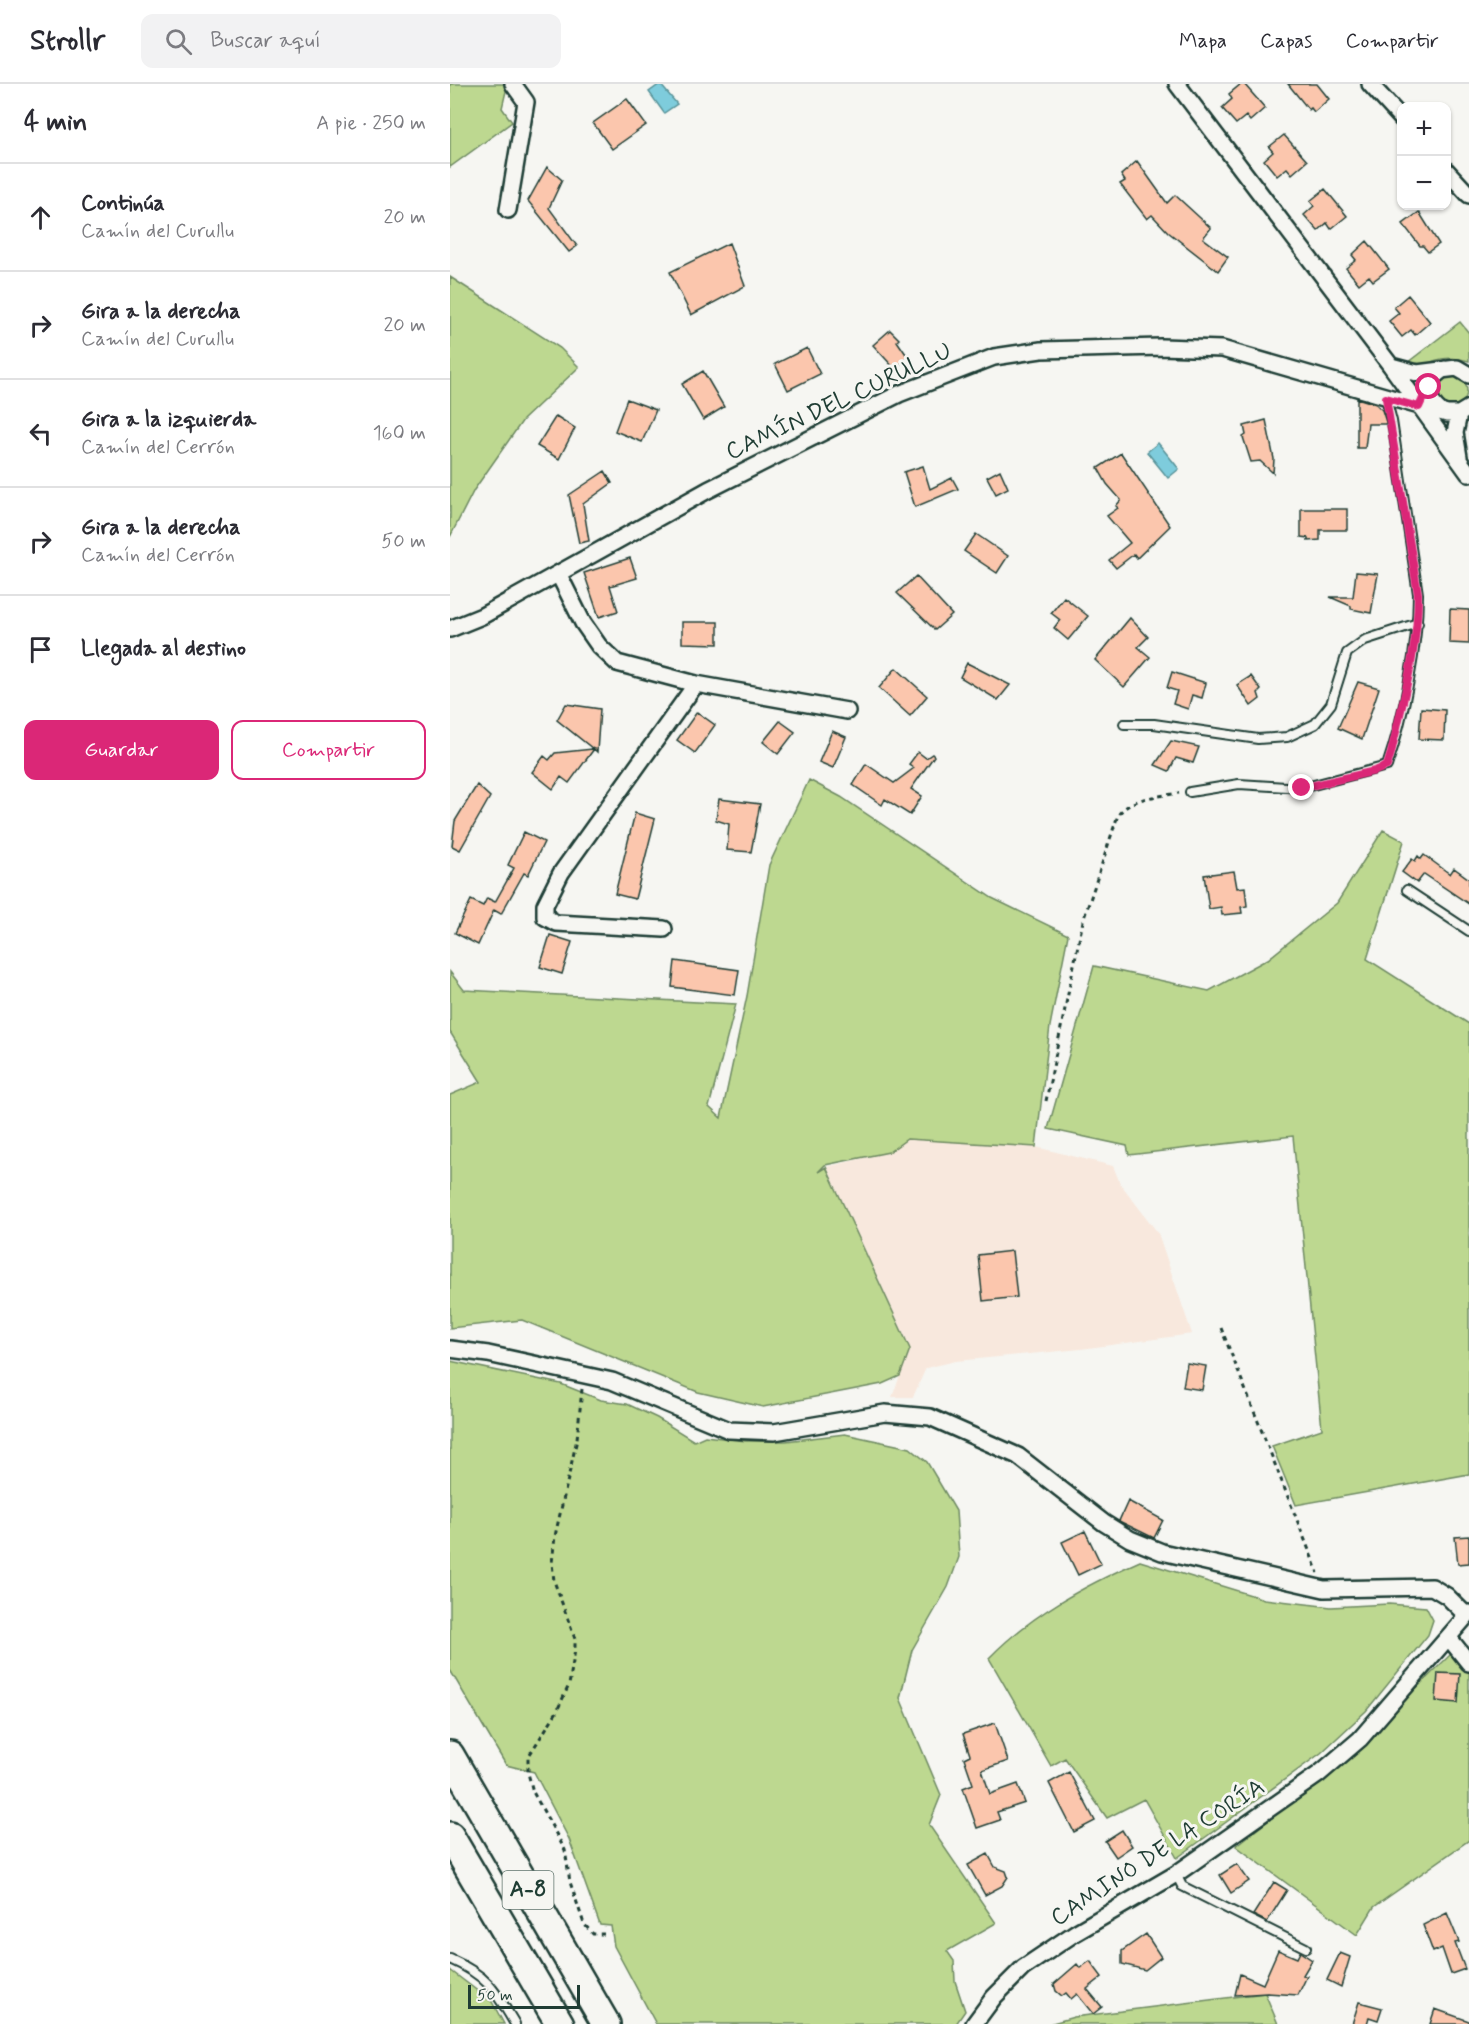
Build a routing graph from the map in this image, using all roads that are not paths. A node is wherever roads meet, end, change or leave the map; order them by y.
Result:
1 (513, 84) edge
2 (1177, 84) edge
3 (1370, 84) edge
4 (1397, 115) edge
5 (1451, 175) edge
6 (1469, 195) edge
7 (508, 210) dead end
8 (1391, 366) junction
9 (1467, 373) edge
10 (1437, 375) junction
11 (1390, 392) junction
12 (1419, 407) junction
13 (1464, 411) edge
14 (1441, 412) junction
15 (1460, 459) junction
16 (1469, 474) edge
17 (559, 575) junction
18 (1418, 622) junction
19 (450, 629) edge
20 (696, 684) junction
21 (847, 711) dead end
22 (1124, 724) dead end
23 (1190, 792) road end
24 (1407, 890) dead end
25 (664, 929) dead end
26 (1469, 931) edge
27 (450, 1349) edge
28 (1467, 1614) edge
29 (1449, 1638) junction
30 (1469, 1663) edge
31 (450, 1755) edge
32 (450, 1836) edge
33 (1176, 1874) junction
34 (1306, 1948) dead end
35 (450, 1959) edge
36 (515, 2024) edge
37 (560, 2024) edge
38 (606, 2024) edge
39 (974, 2024) edge

1 - 7 street
2 - 8 street
3 - 4 street
5 - 6 street
8 - 10 street
8 - 11 street
9 - 10 street
10 - 11 street
10 - 12 street
10 - 14 street
11 - 12 street, CAMÍN DEL CURULLU
11 - 12 street
11 - 17 street, CAMÍN DEL CURULLU
11 - 18 lane
12 - 14 street, CAMÍN DEL CURULLU
12 - 15 street
13 - 14 street, CAMÍN DEL CURULLU
13 - 15 street
15 - 16 street
17 - 19 street, CAMÍN DEL CURULLU
17 - 20 street
18 - 22 lane
18 - 23 lane
20 - 21 street
20 - 25 street
24 - 26 lane
27 - 28 street
28 - 29 street, CAMINO DE LA CORÍA
29 - 30 street
29 - 33 street, CAMINO DE LA CORÍA
31 - 38 highway, A-8
32 - 37 highway, A-8
33 - 34 lane
33 - 39 street, CAMINO DE LA CORÍA
35 - 36 lane

